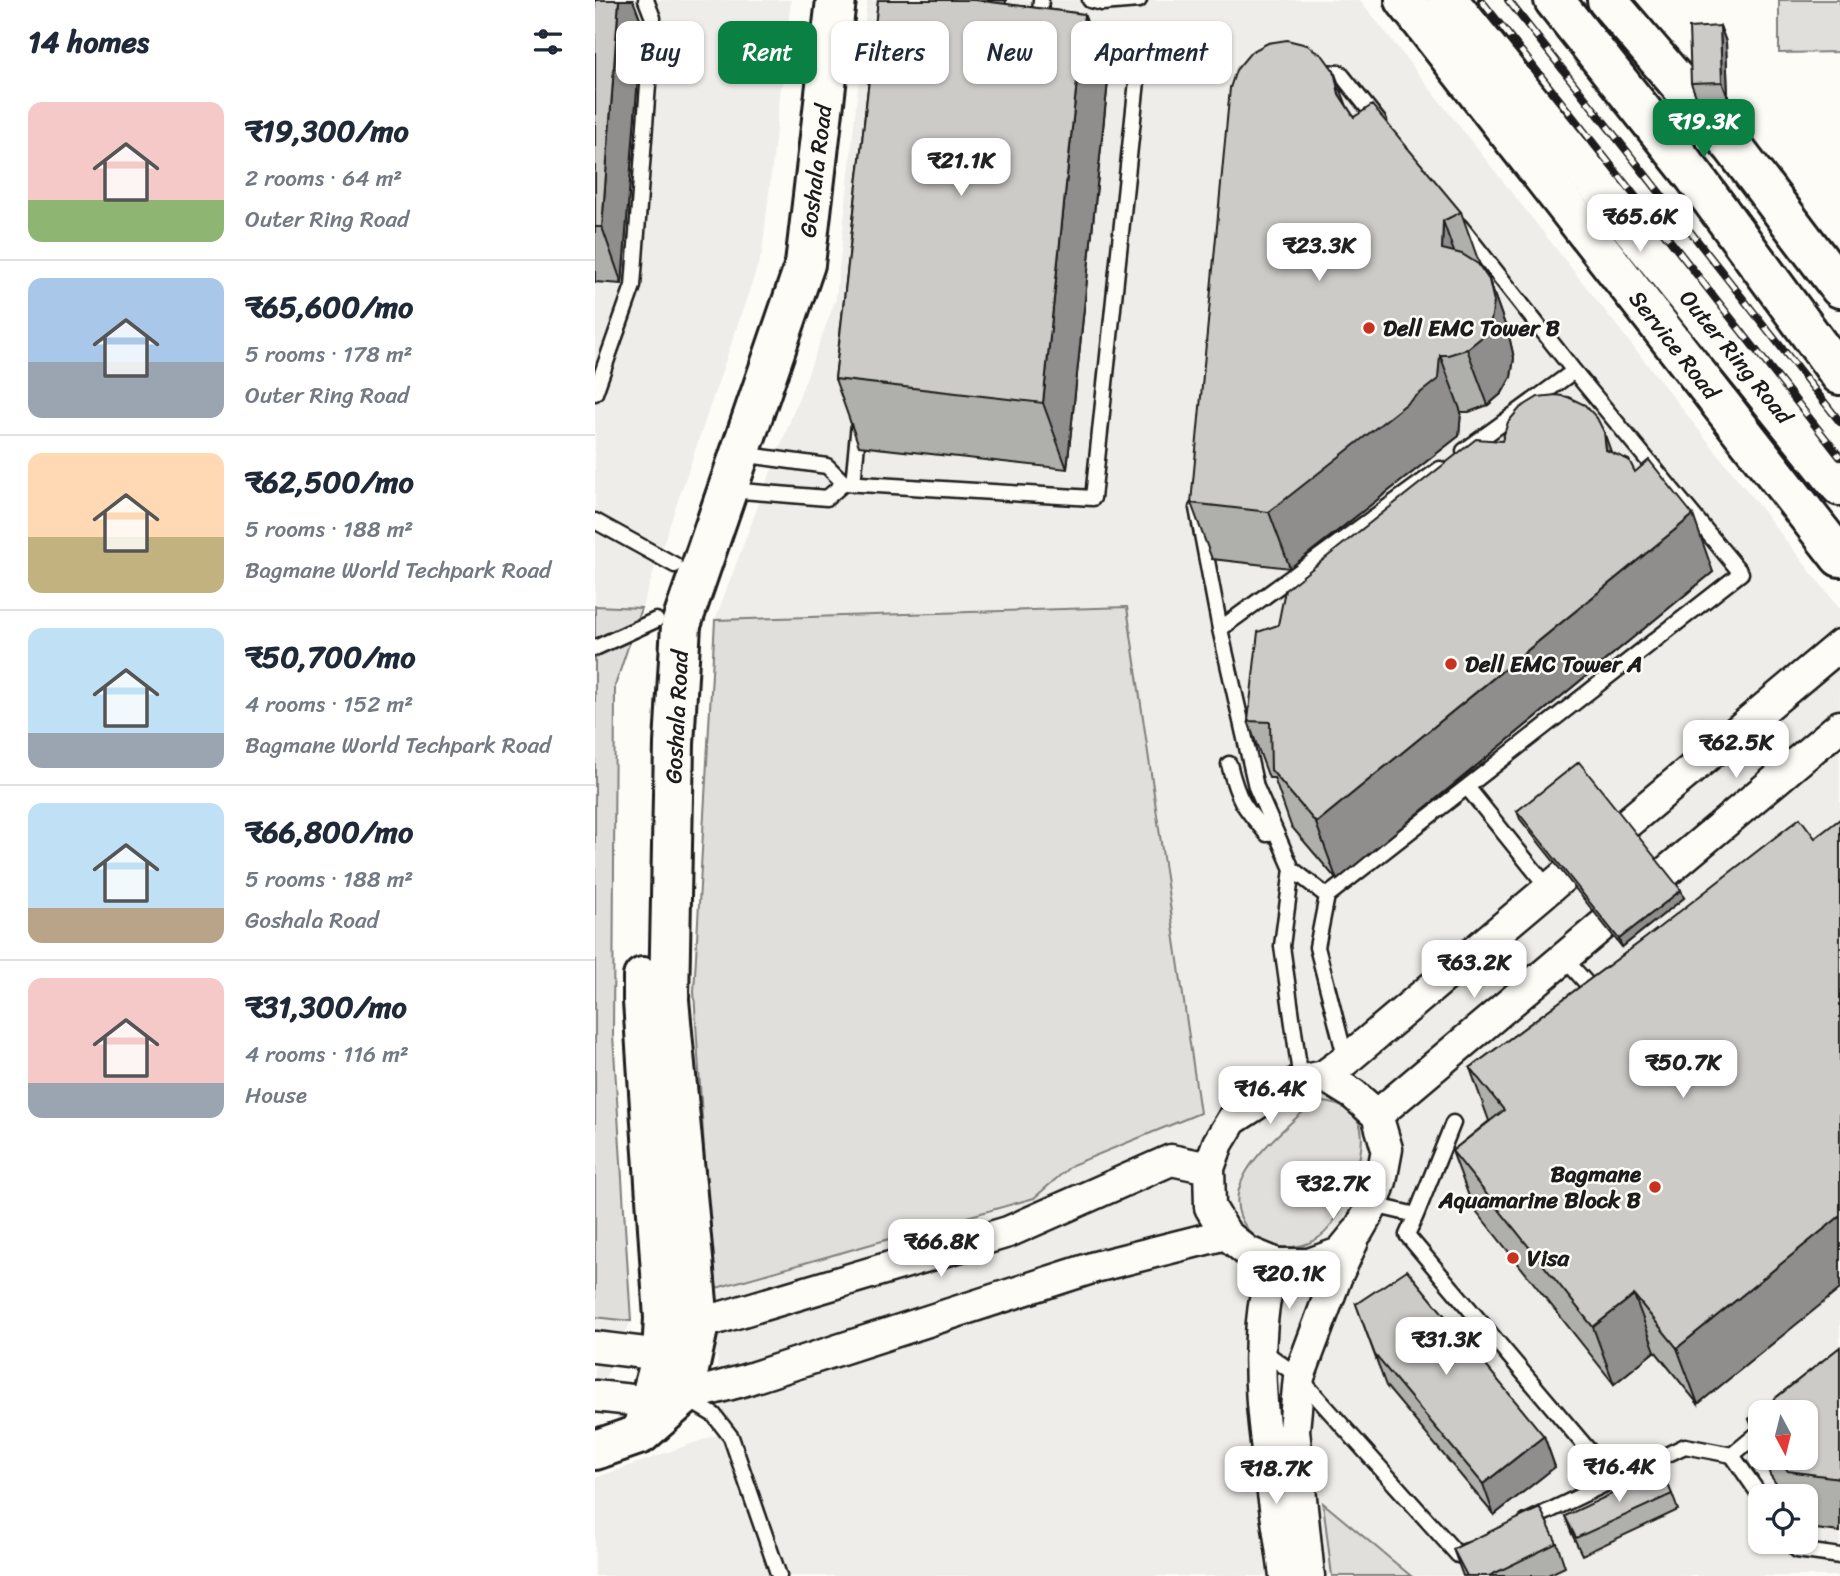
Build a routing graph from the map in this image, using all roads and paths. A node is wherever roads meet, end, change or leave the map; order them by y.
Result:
1 (646, 0) edge
2 (810, 0) edge
3 (836, 0) edge
4 (1041, 0) edge
5 (1090, 0) edge
6 (1139, 0) edge
7 (1405, 0) edge
8 (1448, 0) edge
9 (1554, 0) edge
10 (1607, 0) edge
11 (1039, 21) edge
12 (1062, 56) edge
13 (1302, 72) edge
14 (1390, 137) edge
15 (1449, 211) edge
16 (1836, 278) edge
17 (1574, 371) junction
18 (1840, 375) edge
19 (595, 393) edge
20 (859, 415) edge
21 (740, 454) junction
22 (848, 484) junction
23 (1840, 486) edge
24 (728, 490) junction
25 (1198, 499) edge
26 (595, 521) edge
27 (1840, 557) edge
28 (687, 569) junction
29 (669, 623) junction
30 (1220, 629) junction
31 (1840, 645) edge
32 (595, 648) edge
33 (1840, 726) edge
34 (1229, 764) dead end
35 (1467, 787) junction
36 (1625, 825) edge
37 (1274, 828) junction
38 (1292, 869) junction
39 (1665, 873) edge
40 (1557, 882) joint
41 (1327, 896) junction
42 (1604, 924) edge
43 (1564, 958) junction
44 (1605, 1004) edge
45 (1324, 1072) junction
46 (1377, 1115) junction
47 (1453, 1124) dead end
48 (1209, 1168) junction
49 (1373, 1205) junction
50 (1416, 1215) junction
51 (1358, 1231) junction
52 (1226, 1234) junction
53 (1277, 1264) junction
54 (699, 1324) junction
55 (595, 1347) edge
56 (1259, 1349) junction
57 (662, 1355) junction
58 (1299, 1377) junction
59 (595, 1396) edge
60 (658, 1411) junction
61 (1748, 1442) edge
62 (595, 1450) edge
63 (1732, 1455) junction
64 (1613, 1479) junction
65 (1752, 1484) edge
66 (1519, 1526) edge
67 (1483, 1543) edge
68 (1818, 1553) edge
69 (1840, 1556) edge
70 (779, 1576) edge
71 (1285, 1576) edge
72 (1309, 1576) edge

1 - 19 lane
2 - 28 main road, Goshala Road
3 - 21 main road, Goshala Road
4 - 11 lane
5 - 6 lane
7 - 27 main road, Service Road
8 - 23 main road, Outer Ring Road
9 - 18 main road
10 - 16 main road
12 - 22 lane
13 - 14 lane
15 - 17 lane
17 - 30 lane
17 - 35 lane
20 - 22 lane
21 - 22 lane
21 - 24 main road, Goshala Road
22 - 24 lane
24 - 28 main road, Goshala Road
25 - 30 lane
26 - 28 lane
28 - 29 main road, Goshala Road
29 - 32 lane
29 - 54 main road, Goshala Road
29 - 57 main road, Goshala Road
30 - 37 lane
31 - 36 street
33 - 39 street
34 - 37 lane
35 - 40 lane
35 - 41 lane
37 - 38 lane
38 - 41 lane
38 - 45 lane
40 - 45 street
41 - 45 lane
42 - 43 street
43 - 44 lane
43 - 46 street
45 - 46 street
45 - 48 street
46 - 49 street
47 - 50 lane
48 - 52 street
48 - 54 street
49 - 50 lane
49 - 51 street
50 - 64 lane
51 - 53 street
51 - 58 street
52 - 53 street
52 - 60 street
53 - 56 street
54 - 57 street
54 - 60 main road, Goshala Road
55 - 57 street
56 - 58 lane
56 - 71 street
57 - 60 main road, Goshala Road
58 - 67 lane
58 - 72 street
59 - 60 street
60 - 62 main road
60 - 70 lane
61 - 63 lane
63 - 64 lane
63 - 65 lane
64 - 66 lane
68 - 69 lane

